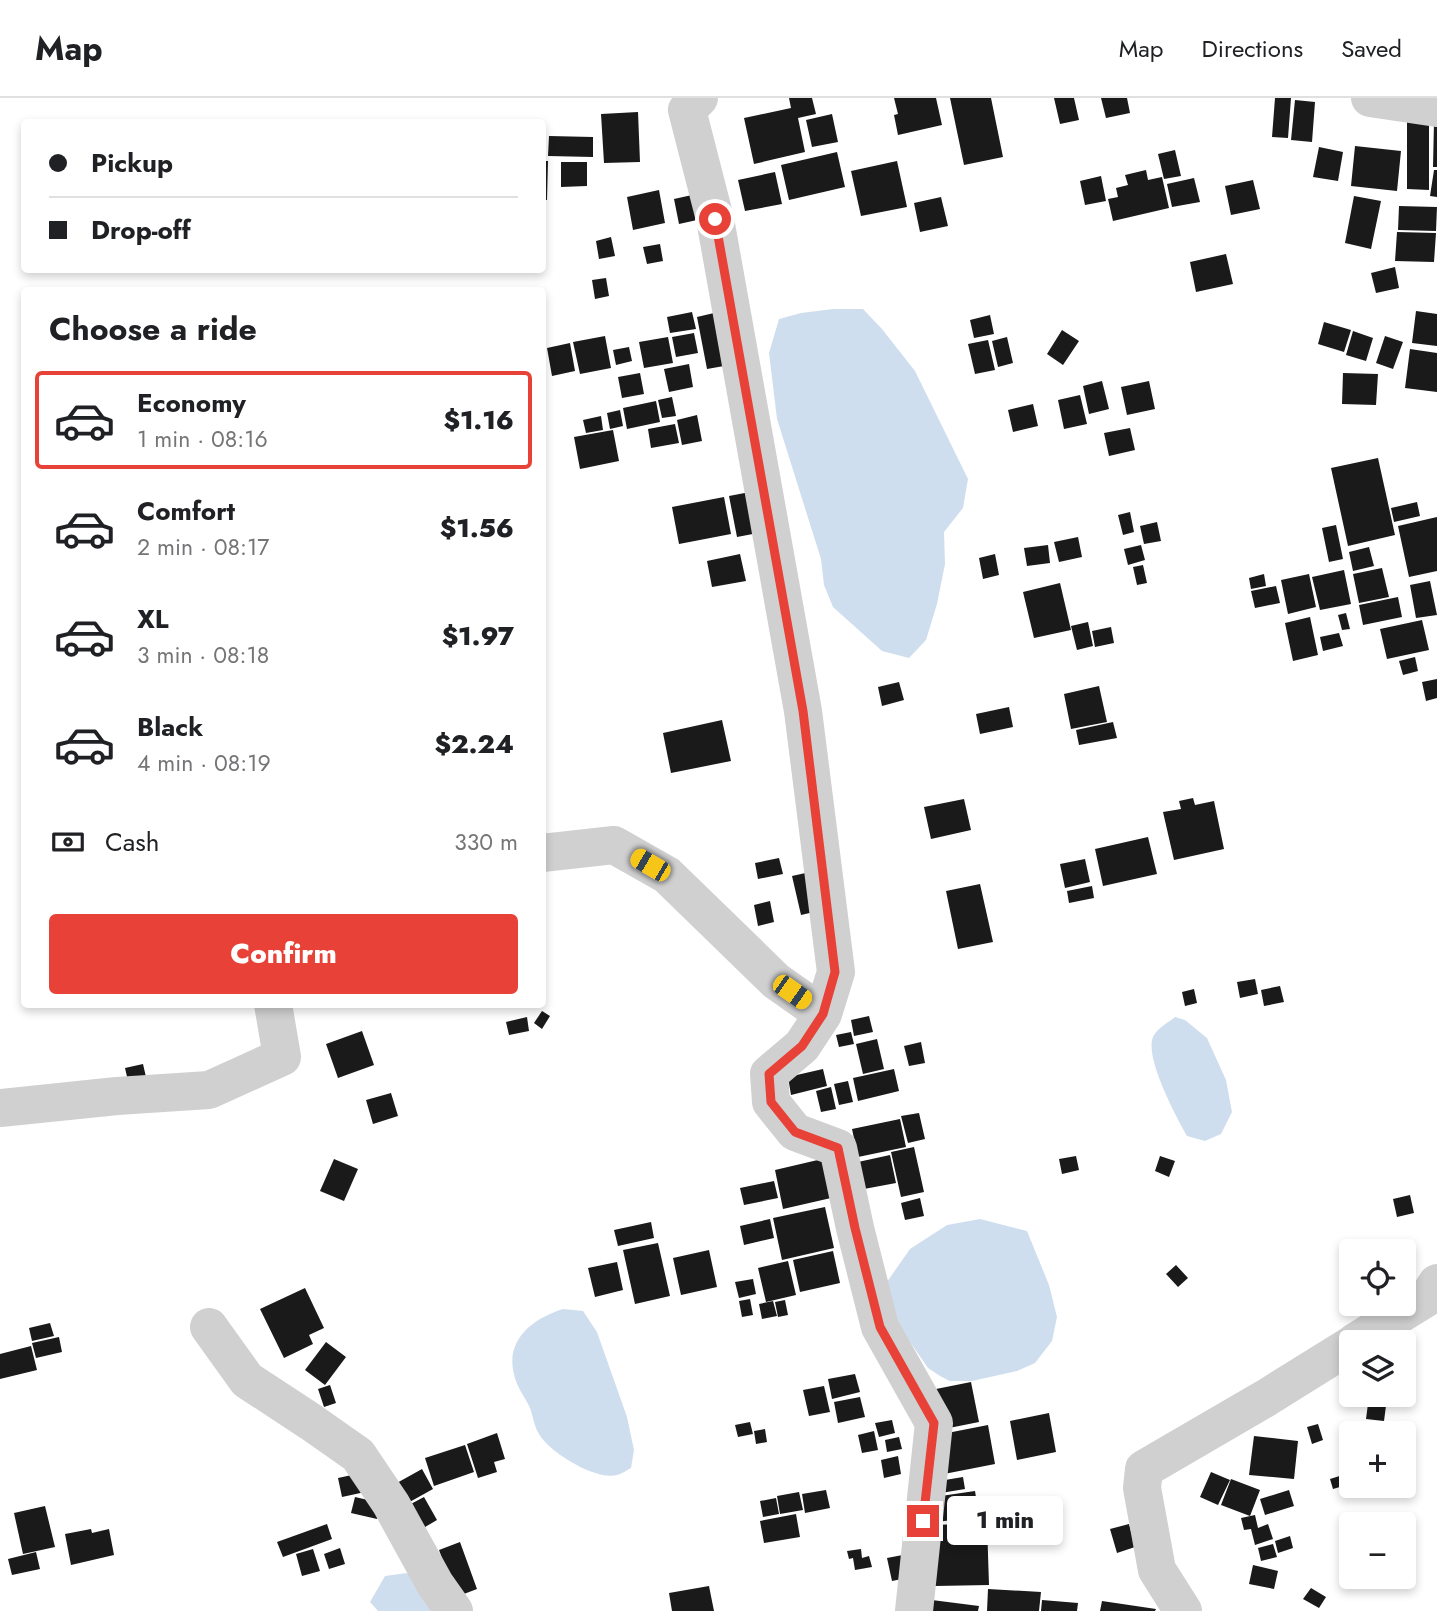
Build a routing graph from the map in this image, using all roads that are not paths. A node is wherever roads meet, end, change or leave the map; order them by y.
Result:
1 (699, 98) edge
2 (1370, 98) edge
3 (1437, 108) edge
4 (546, 853) edge
5 (274, 1008) edge
6 (823, 1014) junction
7 (0, 1108) edge
8 (1437, 1283) edge
9 (209, 1327) dead end
10 (1374, 1330) edge
11 (1339, 1352) edge
12 (454, 1611) edge
13 (915, 1611) edge
14 (1183, 1611) edge

1 - 6 street
2 - 3 street
4 - 6 street
5 - 7 street
6 - 13 street
8 - 10 street
9 - 12 street
11 - 14 street

